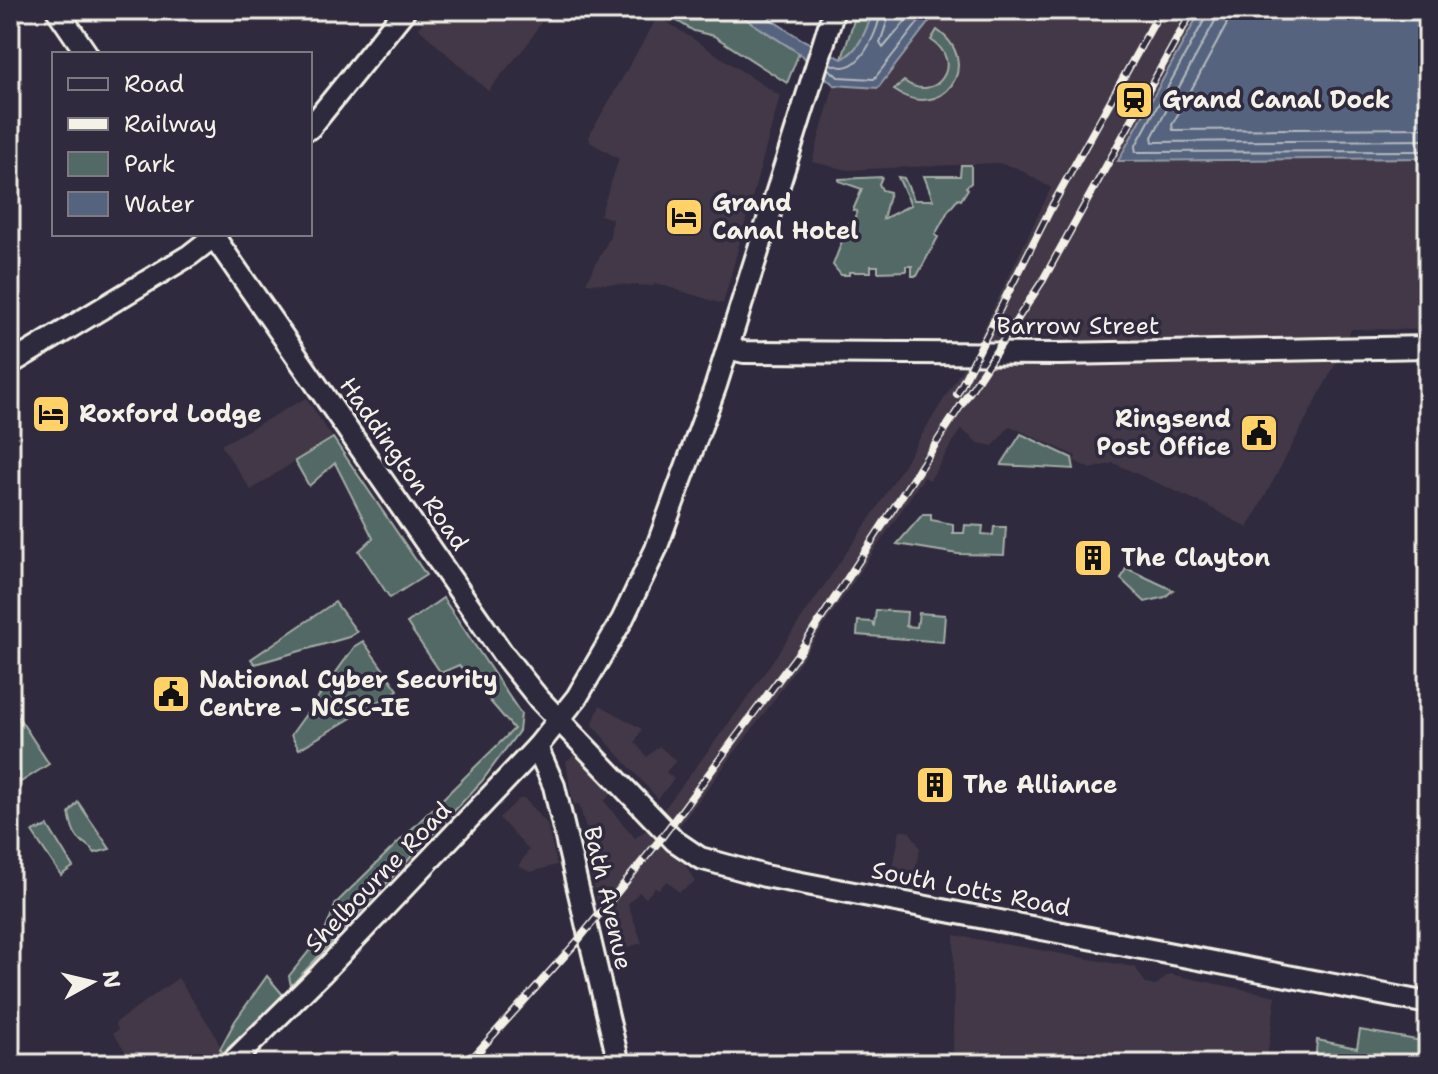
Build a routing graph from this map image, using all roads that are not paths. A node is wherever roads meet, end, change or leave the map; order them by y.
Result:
1 (57, 10) edge
2 (405, 10) edge
3 (834, 10) edge
4 (86, 52) edge
5 (312, 126) edge
6 (213, 236) edge
7 (215, 236) edge
8 (1428, 347) edge
9 (728, 348) junction
10 (10, 364) edge
11 (557, 720) junction
12 (537, 747) junction
13 (1428, 1003) edge
14 (230, 1064) edge
15 (619, 1064) edge

1 - 4 main road
2 - 5 main road
3 - 9 main road, Shelbourne Road
6 - 10 main road
7 - 11 main road, Haddington Road
8 - 9 main road, Barrow Street
9 - 11 main road, Shelbourne Road
11 - 12 main road, Shelbourne Road
11 - 13 main road, South Lotts Road
12 - 14 main road, Shelbourne Road
12 - 15 main road, Bath Avenue

